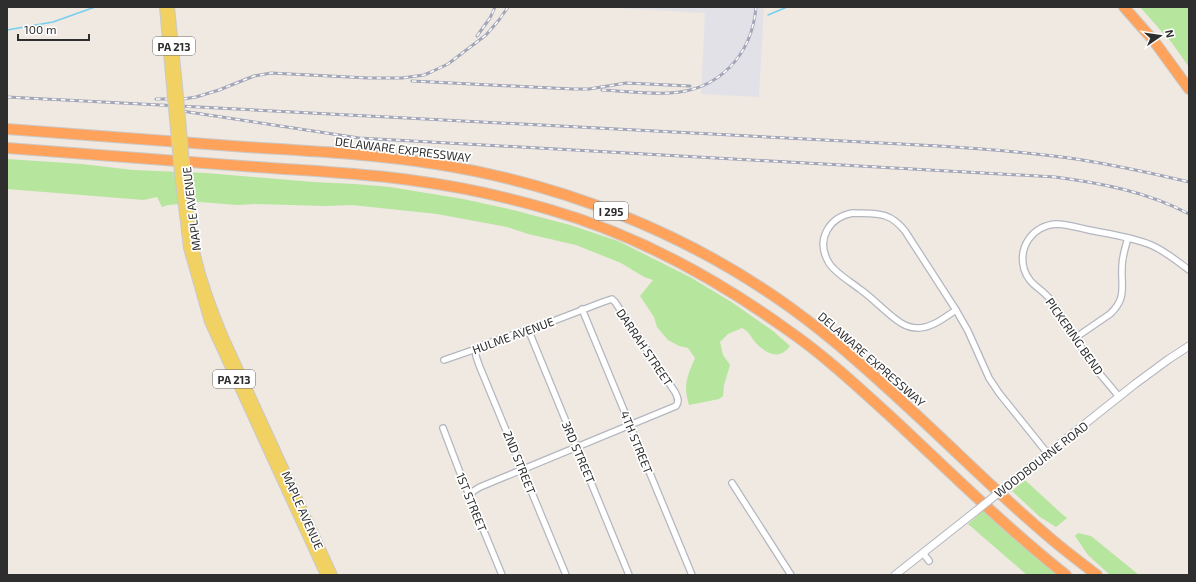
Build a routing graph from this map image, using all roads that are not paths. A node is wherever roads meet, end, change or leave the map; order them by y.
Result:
1 (164, 7) edge
2 (170, 7) edge
3 (1124, 7) edge
4 (1132, 7) edge
5 (1189, 78) edge
6 (175, 86) junction
7 (1189, 89) edge
8 (7, 129) edge
9 (7, 148) edge
10 (183, 174) junction
11 (1128, 238) junction
12 (1189, 270) edge
13 (582, 309) junction
14 (956, 310) junction
15 (528, 329) junction
16 (1075, 338) junction
17 (1189, 346) edge
18 (476, 349) junction
19 (444, 360) dead end
20 (1119, 397) junction
21 (630, 426) junction
22 (443, 428) dead end
23 (577, 447) junction
24 (1048, 454) junction
25 (523, 470) junction
26 (732, 483) dead end
27 (471, 497) junction
28 (923, 553) junction
29 (929, 561) dead end
30 (325, 575) edge
31 (333, 575) edge
32 (502, 575) edge
33 (566, 575) edge
34 (630, 575) edge
35 (692, 575) edge
36 (791, 575) edge
37 (895, 575) edge
38 (1066, 575) edge
39 (1096, 575) edge

1 - 6 main road, MAPLE AVENUE / PA 213
2 - 6 main road, MAPLE AVENUE / PA 213
3 - 7 highway
4 - 5 highway
6 - 10 main road, MAPLE AVENUE / PA 213, bridge
8 - 39 highway, DELAWARE EXPRESSWAY / I 295
9 - 38 highway, I 295
10 - 30 main road, MAPLE AVENUE / PA 213
10 - 31 main road, MAPLE AVENUE / PA 213
11 - 12 street, PICKERING BEND
11 - 16 street
11 - 16 street, PICKERING BEND
13 - 15 street, HULME AVENUE
13 - 21 street, 4TH STREET
13 - 21 street, DARRAH STREET
14 - 14 street
14 - 24 street
15 - 18 street, HULME AVENUE
15 - 23 street, 3RD STREET
16 - 20 street, PICKERING BEND
17 - 20 main road, WOODBOURNE ROAD
18 - 19 street, HULME AVENUE
18 - 25 street, 2ND STREET
20 - 24 main road, WOODBOURNE ROAD
21 - 23 street
21 - 35 street, 4TH STREET
22 - 27 street, 1ST STREET
23 - 25 street
23 - 34 street, 3RD STREET
24 - 28 main road, WOODBOURNE ROAD, bridge
25 - 27 street
25 - 33 street, 2ND STREET
26 - 36 street
27 - 32 street, 1ST STREET
28 - 29 street
28 - 37 main road, WOODBOURNE ROAD

